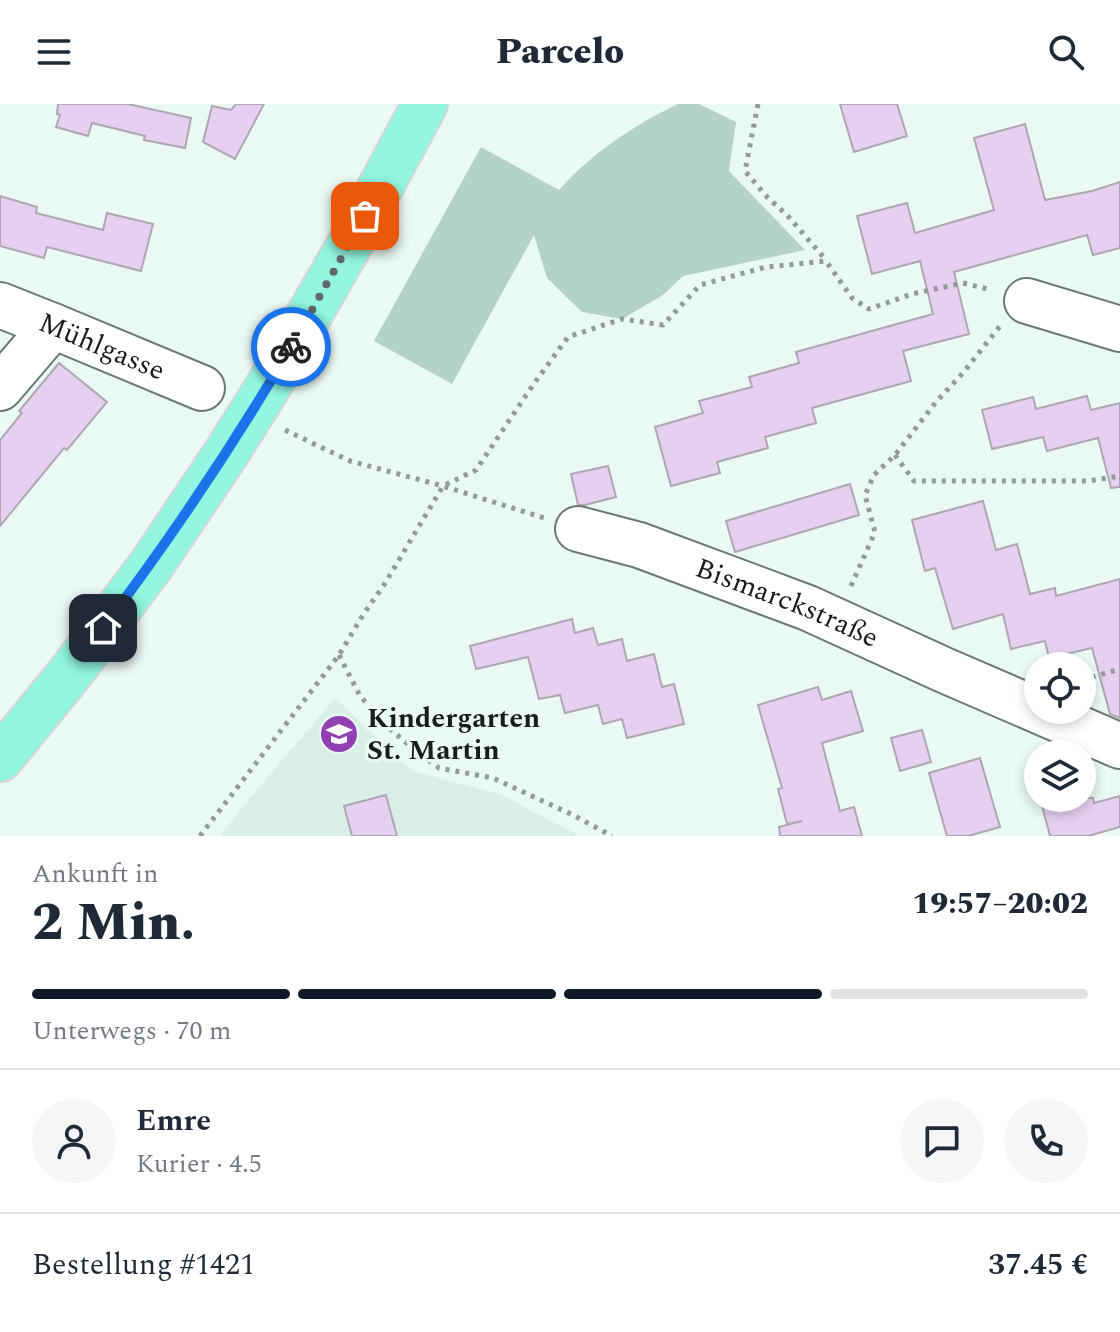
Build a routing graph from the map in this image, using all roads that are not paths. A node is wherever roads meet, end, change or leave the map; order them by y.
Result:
1 (425, 104) edge
2 (1027, 301) road end
3 (0, 305) edge
4 (53, 326) junction
5 (1120, 329) edge
6 (0, 388) edge
7 (202, 388) dead end
8 (578, 529) road end
9 (1120, 746) edge
10 (0, 759) edge

1 - 10 main road, bridge
2 - 5 street
3 - 4 street, Mühlgasse
4 - 6 street
4 - 7 street, Mühlgasse
8 - 9 street, Bismarckstraße

